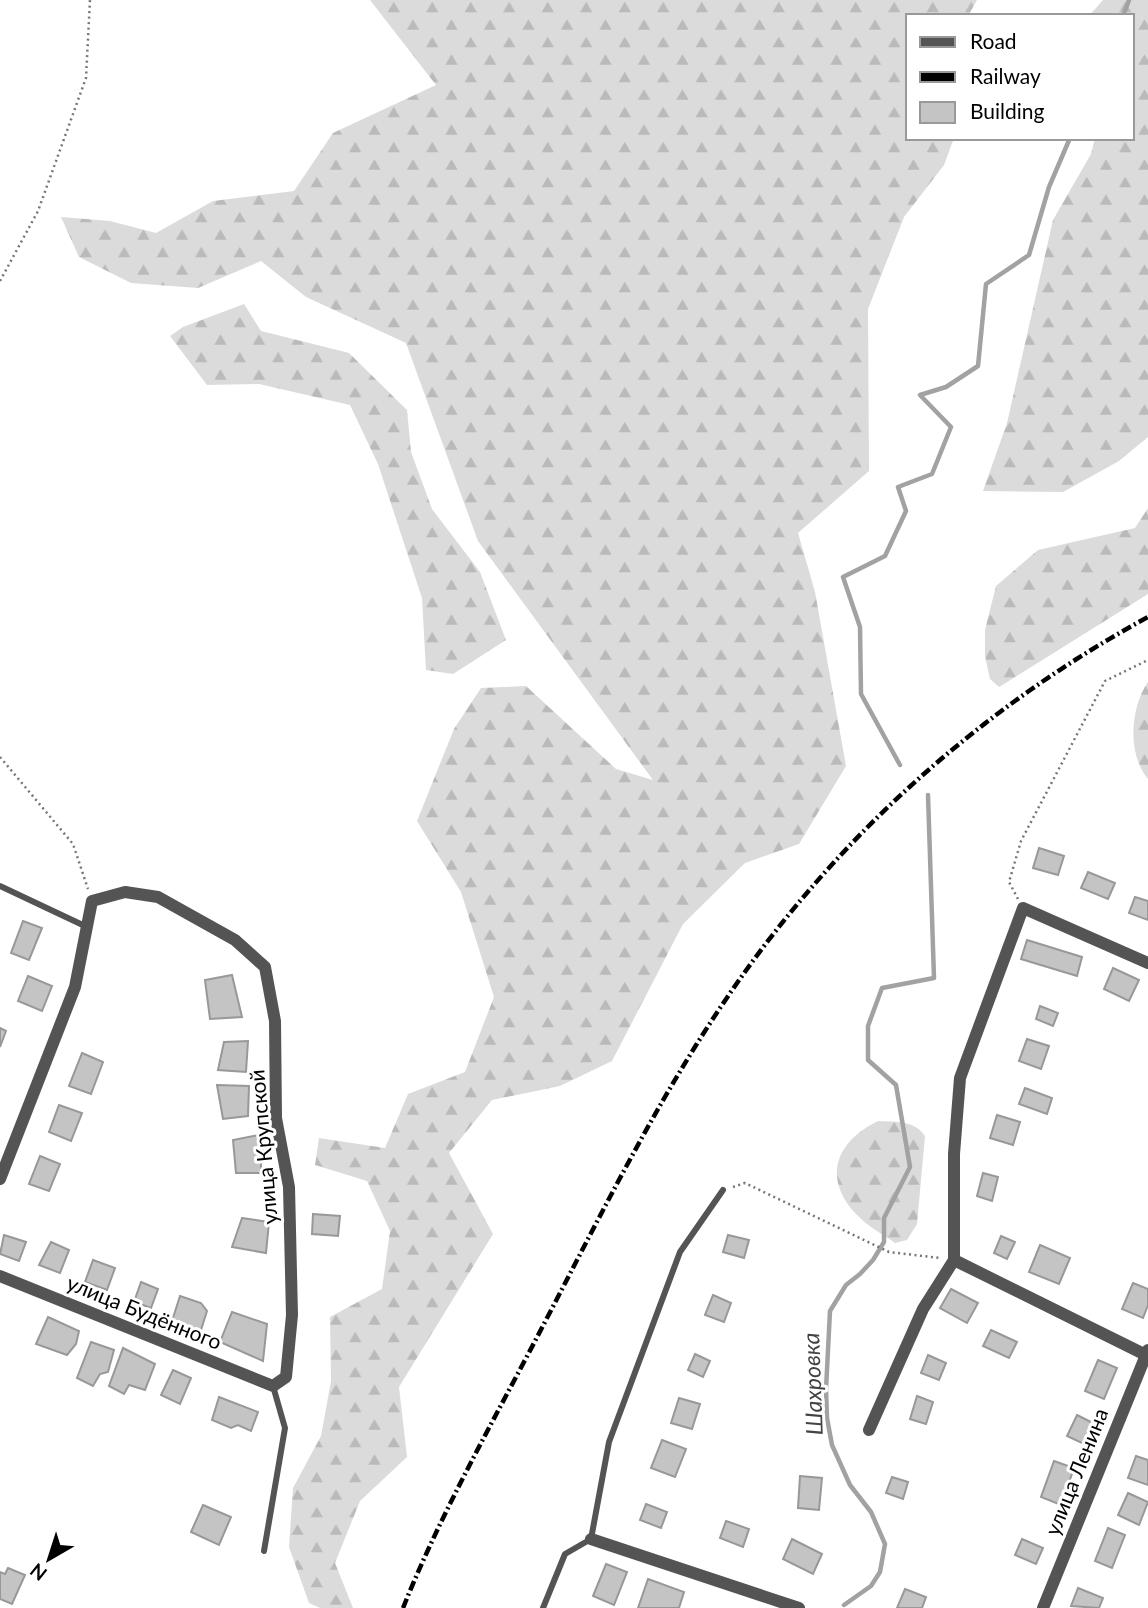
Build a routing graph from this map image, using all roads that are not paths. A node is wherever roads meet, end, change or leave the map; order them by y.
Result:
1 (0, 886) edge
2 (87, 927) junction
3 (1148, 963) edge
4 (0, 1179) edge
5 (723, 1191) road end
6 (954, 1260) junction
7 (0, 1276) edge
8 (1147, 1354) edge
9 (273, 1386) junction
10 (869, 1430) dead end
11 (591, 1539) junction
12 (264, 1551) dead end
13 (543, 1608) edge
14 (799, 1608) edge
15 (1042, 1608) edge

1 - 2 lane
2 - 4 street
2 - 9 street, улица Крупской
3 - 6 street
5 - 11 lane
6 - 8 street
6 - 10 street
7 - 9 street, улица Будённого
8 - 15 street, улица Ленина
9 - 12 lane
11 - 13 lane
11 - 14 street

